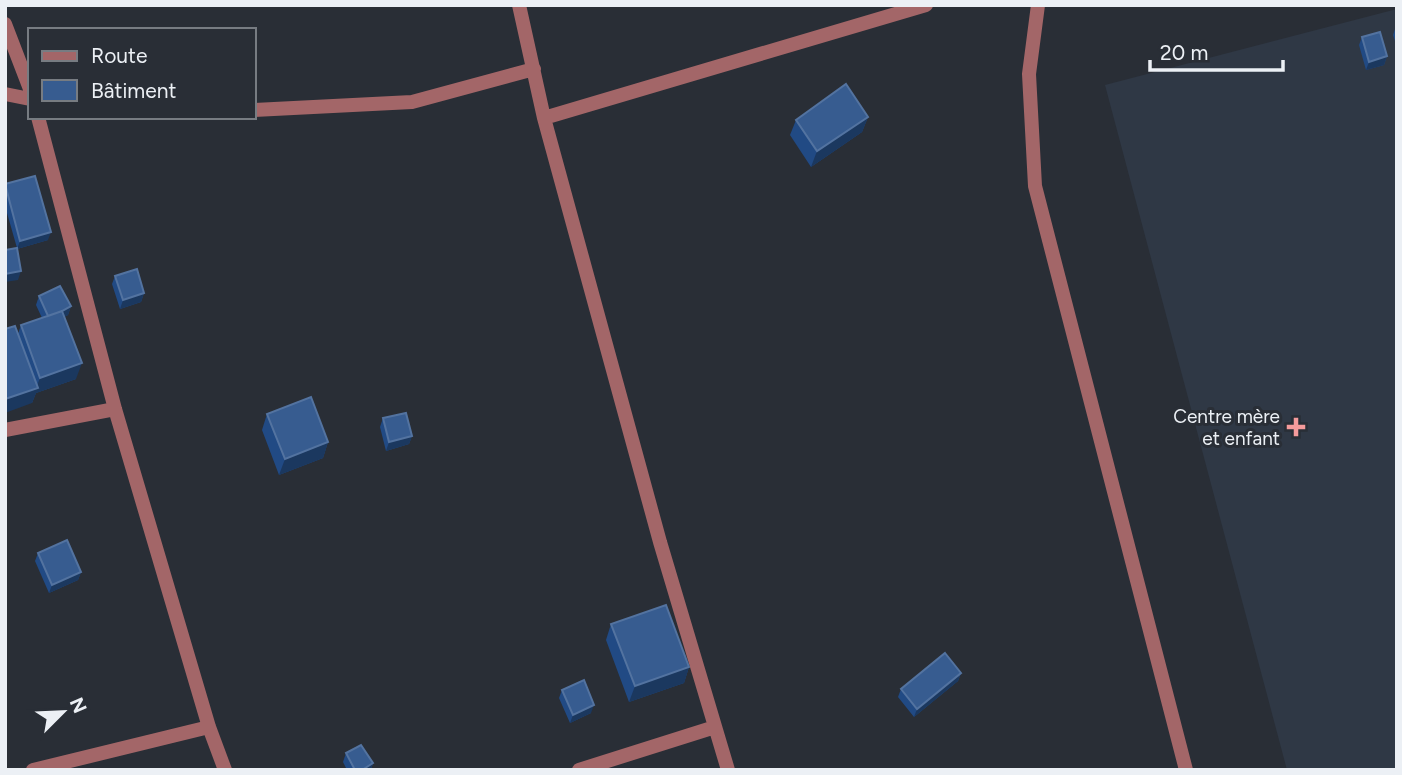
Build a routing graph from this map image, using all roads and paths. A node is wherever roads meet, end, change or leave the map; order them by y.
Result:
1 (519, 5) edge
2 (926, 5) edge
3 (1038, 5) edge
4 (5, 24) edge
5 (534, 69) junction
6 (28, 84) edge
7 (5, 94) edge
8 (28, 99) edge
9 (256, 110) edge
10 (544, 118) junction
11 (39, 119) edge
12 (115, 409) junction
13 (5, 430) edge
14 (209, 727) junction
15 (715, 727) junction
16 (33, 770) edge
17 (225, 770) edge
18 (579, 770) edge
19 (728, 770) edge
20 (1186, 770) edge

1 - 5 street
2 - 10 street
3 - 20 street
4 - 6 street
5 - 9 street
5 - 10 street
7 - 8 street
10 - 15 street
11 - 12 street
12 - 13 street
12 - 14 street
14 - 16 street
14 - 17 street
15 - 18 street
15 - 19 street

